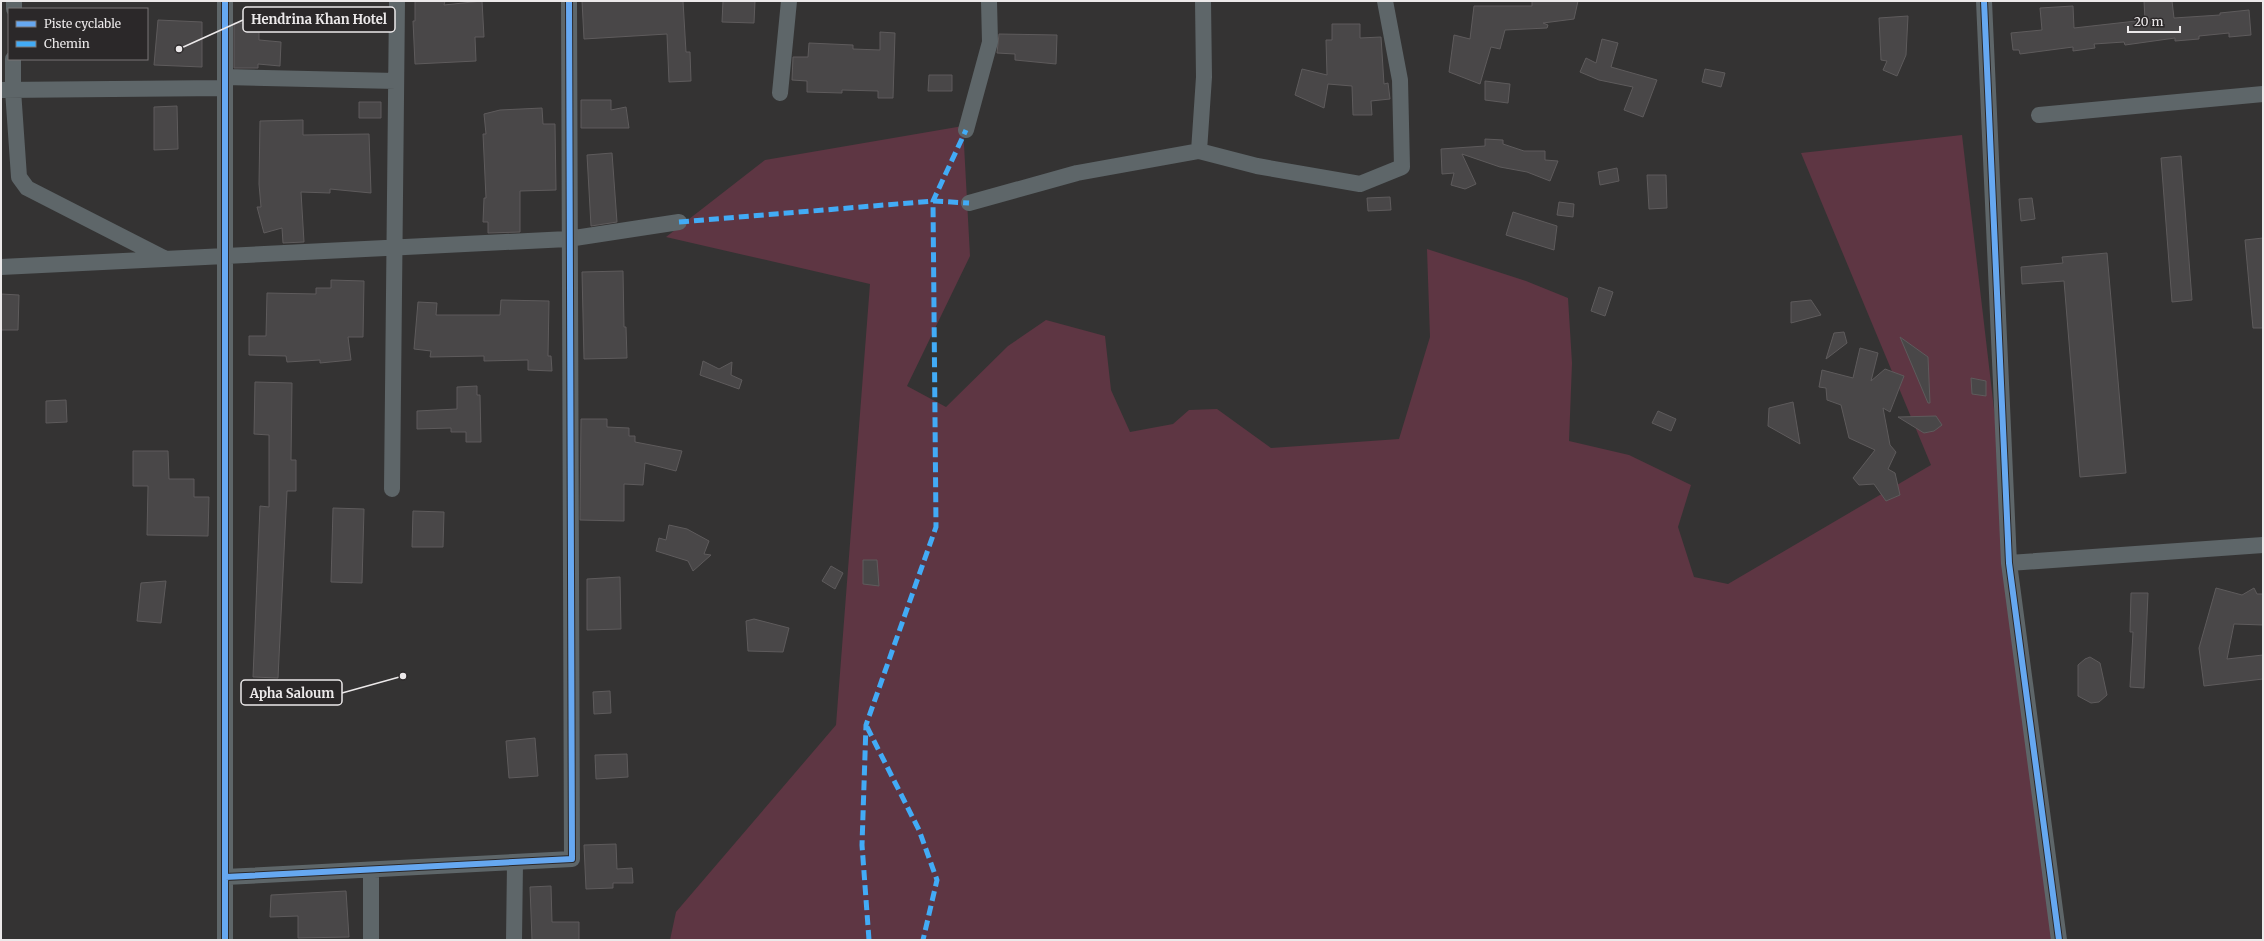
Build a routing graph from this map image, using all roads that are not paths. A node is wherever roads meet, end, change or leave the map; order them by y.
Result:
1 (225, 1) edge
2 (397, 1) edge
3 (569, 1) edge
4 (789, 1) edge
5 (989, 1) edge
6 (1203, 1) edge
7 (1385, 1) edge
8 (1984, 1) edge
9 (13, 60) edge
10 (396, 81) junction
11 (225, 82) junction
12 (5, 93) edge
13 (780, 93) dead end
14 (2263, 94) edge
15 (2039, 115) dead end
16 (966, 130) dead end
17 (1199, 151) junction
18 (968, 203) dead end
19 (679, 222) dead end
20 (568, 239) junction
21 (393, 248) junction
22 (224, 257) junction
23 (167, 259) junction
24 (1, 267) edge
25 (392, 489) dead end
26 (2263, 545) edge
27 (2009, 563) junction
28 (515, 863) junction
29 (371, 870) junction
30 (225, 877) junction
31 (225, 940) edge
32 (370, 940) edge
33 (514, 940) edge
34 (2059, 940) edge

1 - 11 street
2 - 10 street
3 - 20 street
4 - 13 street
5 - 16 street
6 - 17 street
7 - 17 street
8 - 27 street
9 - 12 street
10 - 11 street
10 - 21 street
11 - 12 street
11 - 22 street
12 - 23 street
14 - 15 street
17 - 18 street
19 - 20 street
20 - 21 street
20 - 28 street
21 - 22 street
21 - 25 street
22 - 23 street
22 - 30 street
23 - 24 street
26 - 27 street
27 - 34 street
28 - 29 street
28 - 33 street
29 - 30 street
29 - 32 street
30 - 31 street

